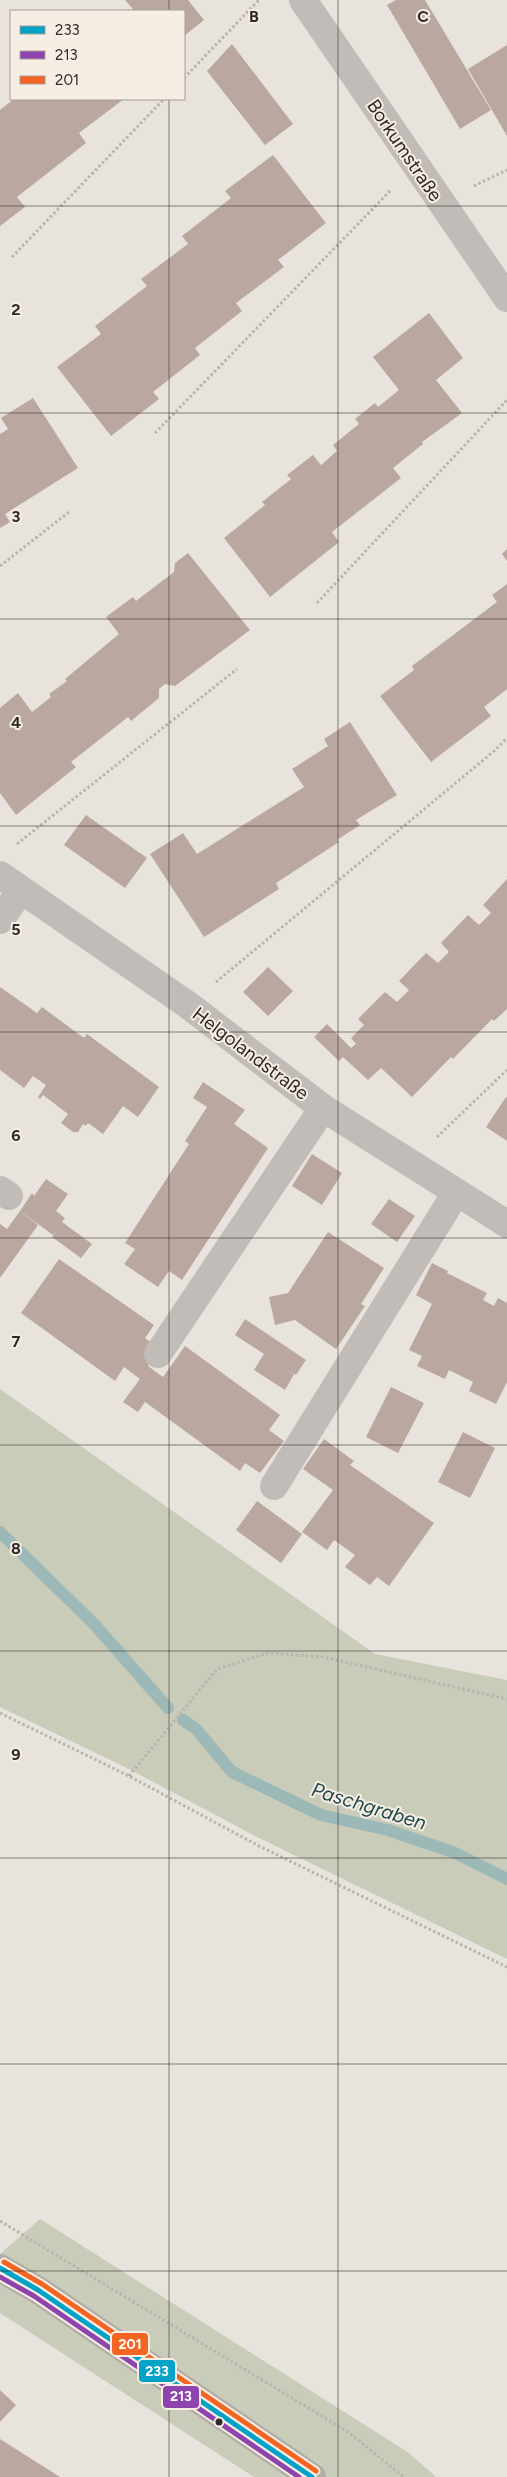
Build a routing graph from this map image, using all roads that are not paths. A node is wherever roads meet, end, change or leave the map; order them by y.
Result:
1 (304, 0) edge
2 (507, 298) edge
3 (10, 883) edge
4 (0, 920) edge
5 (323, 1108) junction
6 (456, 1193) junction
7 (507, 1224) edge
8 (158, 1354) dead end
9 (274, 1486) dead end
10 (0, 2268) edge
11 (312, 2477) edge

1 - 2 street, Borkumstraße
3 - 4 street
3 - 5 street, Helgolandstraße
5 - 6 street, Helgolandstraße
5 - 8 street
6 - 7 street, Helgolandstraße
6 - 9 street
10 - 11 main road

